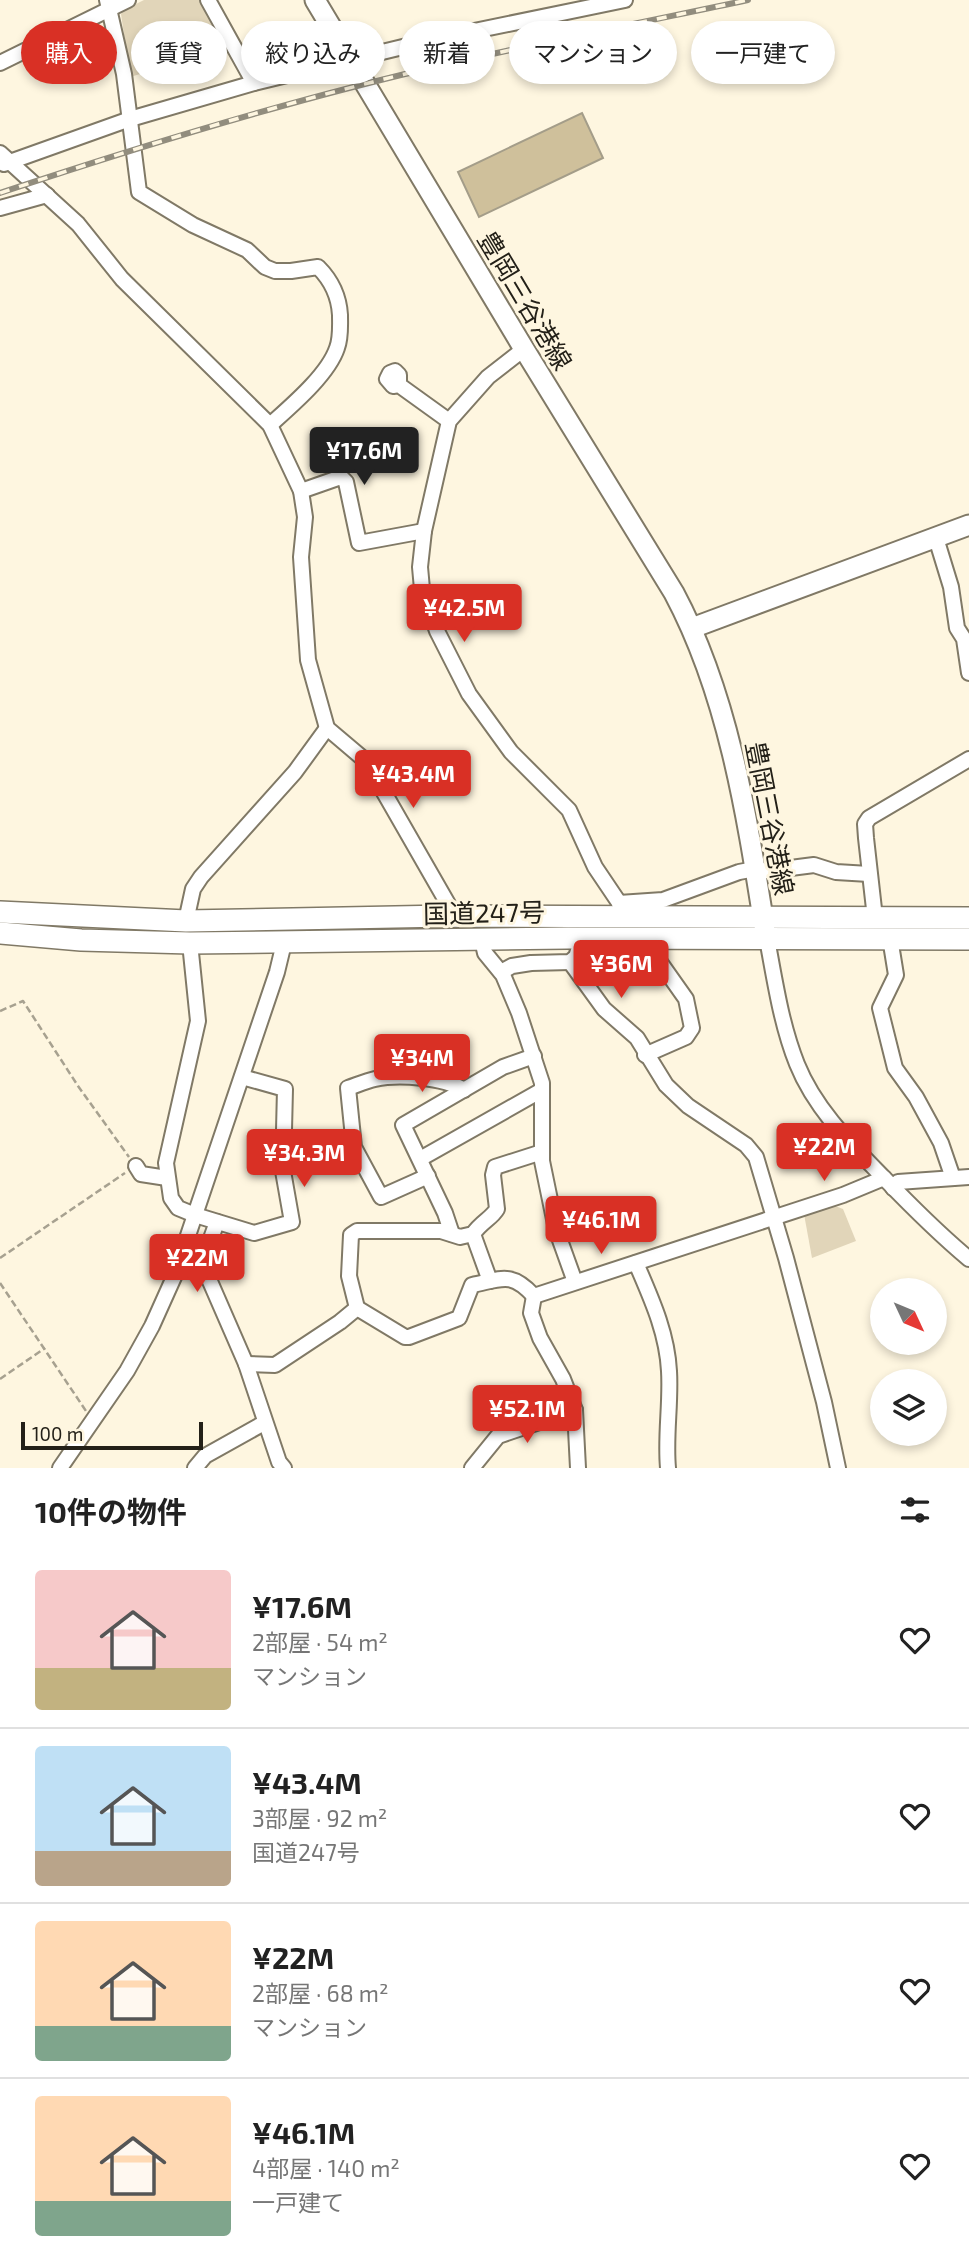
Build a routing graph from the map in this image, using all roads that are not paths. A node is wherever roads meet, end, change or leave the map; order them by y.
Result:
1 (128, 0) edge
2 (208, 0) edge
3 (315, 0) edge
4 (625, 0) edge
5 (109, 4) edge
6 (579, 5) edge
7 (328, 21) edge
8 (385, 51) edge
9 (241, 60) edge
10 (0, 63) edge
11 (251, 84) edge
12 (367, 84) edge
13 (130, 119) junction
14 (3, 160) edge
15 (47, 195) junction
16 (0, 208) edge
17 (524, 349) junction
18 (399, 385) dead end
19 (449, 421) junction
20 (270, 425) junction
21 (301, 491) junction
22 (969, 525) edge
23 (424, 531) junction
24 (936, 538) junction
25 (692, 628) junction
26 (966, 637) edge
27 (969, 673) edge
28 (327, 728) junction
29 (969, 759) edge
30 (755, 869) junction
31 (869, 874) junction
32 (623, 909) junction
33 (0, 912) edge
34 (446, 916) junction
35 (763, 916) junction
36 (875, 918) junction
37 (969, 918) edge
38 (186, 920) junction
39 (0, 933) edge
40 (582, 938) junction
41 (890, 938) junction
42 (767, 939) junction
43 (969, 939) edge
44 (482, 940) junction
45 (657, 940) junction
46 (190, 943) junction
47 (284, 943) junction
48 (570, 962) junction
49 (501, 972) junction
50 (645, 1055) junction
51 (534, 1056) junction
52 (242, 1077) junction
53 (464, 1090) junction
54 (542, 1090) junction
55 (542, 1152) junction
56 (420, 1159) junction
57 (136, 1166) road end
58 (969, 1177) edge
59 (167, 1178) junction
60 (430, 1178) junction
61 (953, 1178) junction
62 (889, 1183) junction
63 (195, 1215) junction
64 (774, 1216) junction
65 (217, 1222) junction
66 (452, 1234) junction
67 (473, 1234) junction
68 (969, 1259) edge
69 (636, 1263) junction
70 (490, 1281) junction
71 (575, 1282) junction
72 (534, 1296) junction
73 (357, 1308) junction
74 (246, 1364) junction
75 (575, 1410) junction
76 (264, 1423) junction
77 (60, 1468) edge
78 (195, 1468) edge
79 (284, 1468) edge
80 (472, 1468) edge
81 (578, 1468) edge
82 (668, 1468) edge
83 (838, 1468) edge

1 - 5 street
2 - 9 street
3 - 7 main road, 豊岡三谷港線
4 - 6 street
5 - 10 street
5 - 13 street
6 - 8 street
11 - 13 street
12 - 17 main road, 豊岡三谷港線
13 - 14 street
13 - 20 street
14 - 15 street
15 - 16 street
15 - 20 street
17 - 19 street
17 - 25 main road, 豊岡三谷港線
18 - 19 street
19 - 23 street
20 - 21 street
21 - 23 street
21 - 28 street
22 - 24 main road
23 - 32 street
24 - 25 main road
24 - 26 street
25 - 30 main road, 豊岡三谷港線
26 - 27 street
28 - 34 street
28 - 38 street
29 - 31 street
30 - 31 street
30 - 32 street
30 - 35 main road, 豊岡三谷港線
31 - 36 street
32 - 34 highway, 国道247号
32 - 35 highway, 国道247号
33 - 38 highway, 国道247号
34 - 38 highway, 国道247号
35 - 36 highway, 国道247号
35 - 42 main road, 豊岡三谷港線
36 - 37 highway, 国道247号
39 - 46 highway, 国道247号
40 - 44 highway, 国道247号
40 - 45 highway, 国道247号
40 - 48 street
41 - 42 highway, 国道247号
41 - 43 highway, 国道247号
41 - 61 street
42 - 45 highway, 国道247号
42 - 62 street
44 - 47 highway, 国道247号
44 - 49 street
45 - 50 street
46 - 47 highway, 国道247号
46 - 59 street
47 - 52 street
48 - 49 street
48 - 50 street
49 - 51 street
50 - 64 street
51 - 53 street
51 - 54 street
52 - 63 street
52 - 65 street
53 - 56 street
53 - 60 street
54 - 55 street
54 - 56 street
55 - 67 street
55 - 71 street
56 - 60 street
57 - 59 street
58 - 61 street
59 - 63 street
60 - 66 street
61 - 62 street
62 - 64 street
62 - 68 street
63 - 65 street
63 - 77 street
64 - 69 street
64 - 83 street
65 - 74 street
66 - 67 street
66 - 73 street
67 - 70 street
69 - 71 street
69 - 82 street
70 - 72 street
70 - 73 street
71 - 72 street
72 - 75 street
73 - 74 street
74 - 76 street
75 - 80 street
75 - 81 street
76 - 78 street
76 - 79 street

